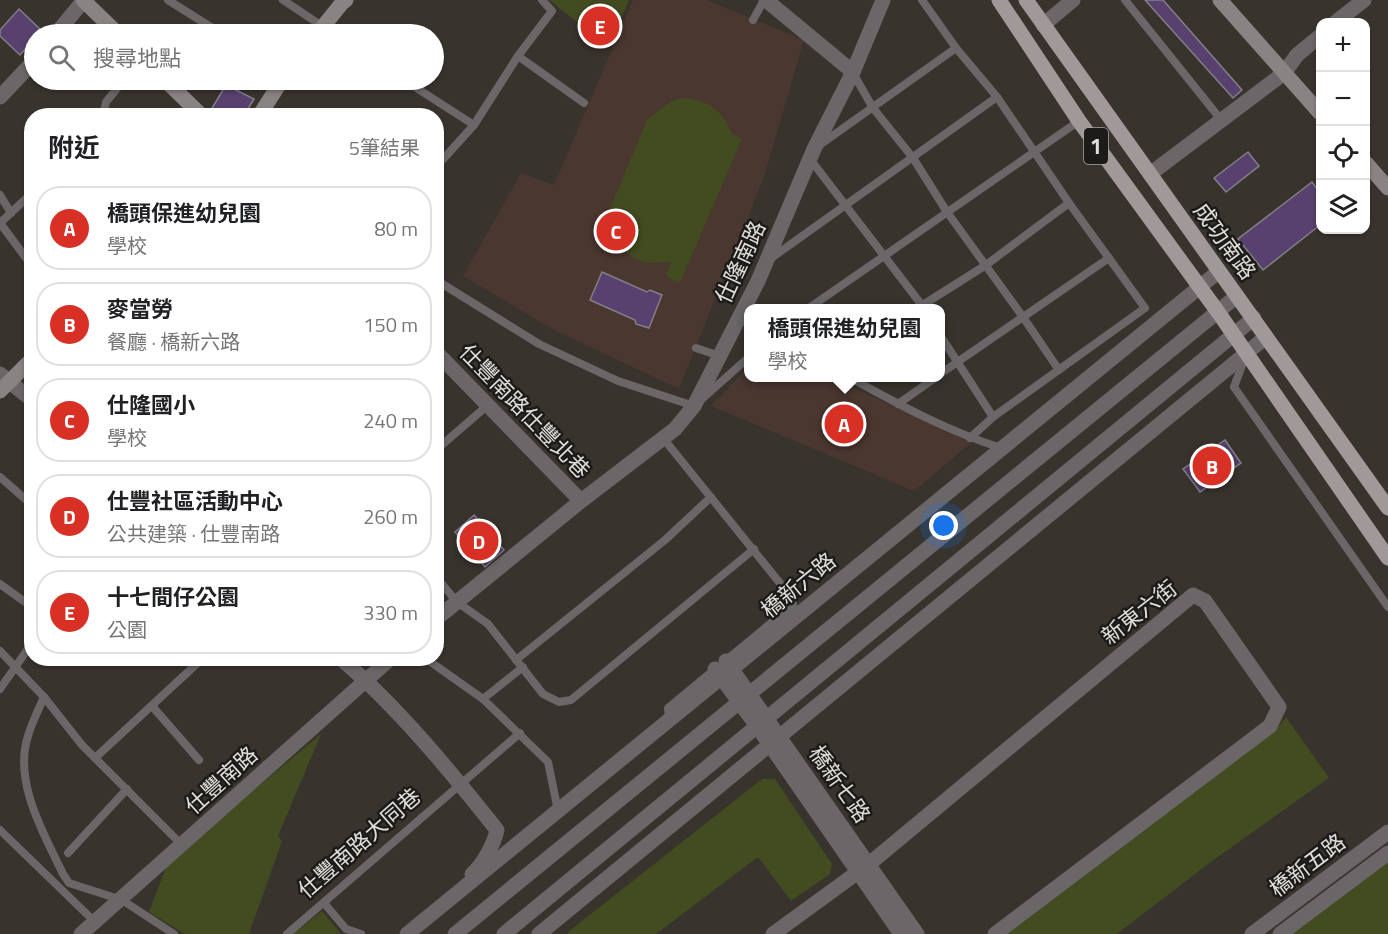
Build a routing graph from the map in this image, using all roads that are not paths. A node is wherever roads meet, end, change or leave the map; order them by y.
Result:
1 (83, 0) edge
2 (168, 0) edge
3 (283, 0) edge
4 (542, 0) edge
5 (765, 0) edge
6 (883, 0) edge
7 (922, 0) edge
8 (999, 0) edge
9 (1026, 0) edge
10 (1072, 0) edge
11 (1125, 0) edge
12 (1220, 0) edge
13 (1364, 0) edge
14 (342, 1) edge
15 (1341, 18) edge
16 (753, 20) dead end
17 (64, 24) edge
18 (108, 24) edge
19 (206, 24) edge
20 (314, 24) edge
21 (329, 24) edge
22 (1043, 25) junction
23 (1316, 39) edge
24 (957, 48) junction
25 (518, 56) junction
26 (24, 72) edge
27 (853, 72) junction
28 (1284, 73) junction
29 (116, 90) edge
30 (175, 90) edge
31 (276, 90) edge
32 (420, 90) edge
33 (0, 97) edge
34 (997, 97) junction
35 (584, 103) dead end
36 (105, 108) edge
37 (194, 108) edge
38 (264, 108) edge
39 (873, 108) junction
40 (1316, 109) edge
41 (1222, 121) junction
42 (1079, 122) junction
43 (474, 124) junction
44 (1034, 153) junction
45 (812, 154) junction
46 (444, 158) edge
47 (913, 158) junction
48 (1370, 168) edge
49 (1150, 174) junction
50 (1388, 188) edge
51 (0, 195) edge
52 (24, 201) edge
53 (1069, 203) junction
54 (844, 205) junction
55 (947, 212) junction
56 (11, 213) junction
57 (0, 223) edge
58 (24, 256) edge
59 (885, 256) junction
60 (1109, 258) junction
61 (766, 261) junction
62 (986, 265) junction
63 (1218, 272) junction
64 (444, 285) edge
65 (1199, 287) junction
66 (1237, 296) junction
67 (746, 304) edge
68 (816, 304) edge
69 (918, 304) edge
70 (927, 304) edge
71 (744, 309) edge
72 (1218, 312) junction
73 (1023, 316) junction
74 (1254, 318) junction
75 (1234, 334) junction
76 (1266, 337) junction
77 (945, 343) edge
78 (696, 348) dead end
79 (1247, 353) junction
80 (720, 356) junction
81 (444, 360) edge
82 (744, 362) edge
83 (957, 362) junction
84 (24, 366) edge
85 (945, 370) edge
86 (1059, 370) junction
87 (858, 382) edge
88 (929, 382) edge
89 (6, 383) edge
90 (24, 390) edge
91 (24, 395) edge
92 (898, 404) junction
93 (488, 405) junction
94 (694, 406) junction
95 (993, 417) junction
96 (663, 438) junction
97 (970, 438) junction
98 (444, 443) edge
99 (1002, 448) junction
100 (0, 477) edge
101 (711, 497) junction
102 (24, 498) edge
103 (581, 501) junction
104 (1388, 508) edge
105 (754, 549) junction
106 (1388, 558) edge
107 (0, 584) edge
108 (444, 587) edge
109 (24, 602) edge
110 (457, 602) junction
111 (1388, 607) edge
112 (444, 613) edge
113 (0, 651) edge
114 (24, 656) edge
115 (516, 660) junction
116 (194, 666) edge
117 (349, 666) edge
118 (382, 666) edge
119 (436, 666) edge
120 (17, 667) junction
121 (523, 667) junction
122 (724, 669) junction
123 (366, 680) junction
124 (0, 689) edge
125 (44, 696) junction
126 (745, 698) junction
127 (483, 699) junction
128 (152, 706) junction
129 (762, 722) junction
130 (520, 733) junction
131 (775, 740) junction
132 (95, 758) junction
133 (200, 760) dead end
134 (461, 785) junction
135 (126, 789) junction
136 (558, 811) junction
137 (0, 830) edge
138 (1388, 832) edge
139 (182, 845) junction
140 (68, 853) dead end
141 (1388, 853) edge
142 (863, 868) junction
143 (122, 900) junction
144 (324, 903) junction
145 (95, 921) junction
146 (81, 934) edge
147 (174, 934) edge
148 (286, 934) edge
149 (361, 934) edge
150 (397, 934) edge
151 (407, 934) edge
152 (455, 934) edge
153 (504, 934) edge
154 (539, 934) edge
155 (773, 934) edge
156 (901, 934) edge
157 (917, 934) edge
158 (995, 934) edge
159 (1252, 934) edge
160 (1280, 934) edge

1 - 17 street
1 - 18 street
2 - 19 lane
3 - 20 lane
4 - 25 lane
5 - 16 lane
5 - 27 street
6 - 27 street, 仕隆南路
7 - 24 lane
8 - 42 main road, 1
9 - 22 main road, 成功南路 / 1
10 - 22 street
11 - 41 lane
12 - 28 street
13 - 15 street
14 - 21 street
22 - 49 main road, 成功南路 / 1
23 - 28 street
24 - 34 lane
24 - 39 lane
25 - 35 lane
25 - 43 lane
26 - 33 street
27 - 39 lane
27 - 45 street, 仕隆南路
28 - 40 street
28 - 41 street
29 - 36 lane
30 - 37 street
31 - 38 street
32 - 43 lane
34 - 44 lane
34 - 47 lane
39 - 45 lane
39 - 47 lane
41 - 49 street
42 - 44 lane
42 - 65 main road, 1
43 - 46 lane
44 - 53 lane
44 - 55 lane
45 - 54 lane
45 - 61 street, 仕隆南路
47 - 54 lane
47 - 55 lane
48 - 50 street
49 - 63 main road, 成功南路 / 1
51 - 56 lane
52 - 56 lane
53 - 60 lane
53 - 62 lane
54 - 59 lane
54 - 61 lane
55 - 59 lane
55 - 62 lane
56 - 57 lane
57 - 58 lane
59 - 68 lane
59 - 69 lane
60 - 73 lane
60 - 86 lane
61 - 67 street, 仕隆南路
62 - 70 lane
62 - 73 lane
63 - 65 street, 橋新六路
63 - 66 main road, 成功南路 / 1
64 - 94 lane
65 - 72 main road, 1
65 - 99 street, 橋新六路
66 - 72 street
66 - 74 main road, 成功南路 / 1
71 - 80 street, 仕隆南路
72 - 75 main road, 1
72 - 126 street
73 - 83 lane
73 - 86 lane
74 - 75 street
74 - 76 main road, 成功南路 / 1
75 - 79 main road, 1
75 - 129 street
76 - 79 street
76 - 104 main road, 成功南路 / 1
77 - 83 lane
78 - 80 lane
79 - 106 main road, 1
79 - 111 lane
79 - 131 street
80 - 94 street, 仕隆南路
81 - 93 street, 仕豐南路仕豐北巷
82 - 94 lane
83 - 85 lane
83 - 95 lane
84 - 89 street
86 - 95 lane
87 - 92 lane
88 - 92 lane
89 - 90 lane
89 - 91 street
92 - 97 lane
93 - 98 lane
93 - 103 street, 仕豐南路仕豐北巷
94 - 96 street, 仕隆南路
95 - 97 lane
96 - 101 lane
96 - 103 street, 仕隆南路
97 - 99 lane
99 - 122 street, 橋新六路
100 - 102 lane
101 - 105 lane
101 - 115 lane
103 - 110 street
105 - 121 lane
105 - 122 lane
107 - 109 lane
108 - 110 lane
110 - 112 street
110 - 115 lane
113 - 120 lane
114 - 120 lane
115 - 121 lane
116 - 128 lane
117 - 123 street
118 - 123 street, 仕豐南路
119 - 127 lane
120 - 124 lane
120 - 125 lane
121 - 127 lane
122 - 126 street, 橋新七路
122 - 136 street, 橋新六路
123 - 134 street
123 - 139 street, 仕豐南路
125 - 132 lane
125 - 143 lane
126 - 129 street, 橋新七路
126 - 152 street
127 - 130 lane
128 - 132 lane
128 - 133 lane
129 - 131 street, 橋新七路
129 - 153 street
130 - 134 lane, 仕豐南路大同巷
130 - 136 lane
131 - 142 street, 橋新七路
131 - 154 street
132 - 135 lane
134 - 144 lane, 仕豐南路大同巷
134 - 150 street
135 - 139 lane
135 - 140 lane
136 - 151 street, 橋新六路
137 - 145 lane
138 - 159 street, 橋新五路
139 - 143 street, 仕豐南路
141 - 160 street, 橋新五路
142 - 155 street, 新東六街
142 - 156 street, 橋新七路
142 - 157 street, 橋新七路
142 - 158 street, 新東六街
143 - 145 street, 仕豐南路
143 - 147 lane
144 - 148 lane, 仕豐南路大同巷
144 - 149 lane
145 - 146 street, 仕豐南路

